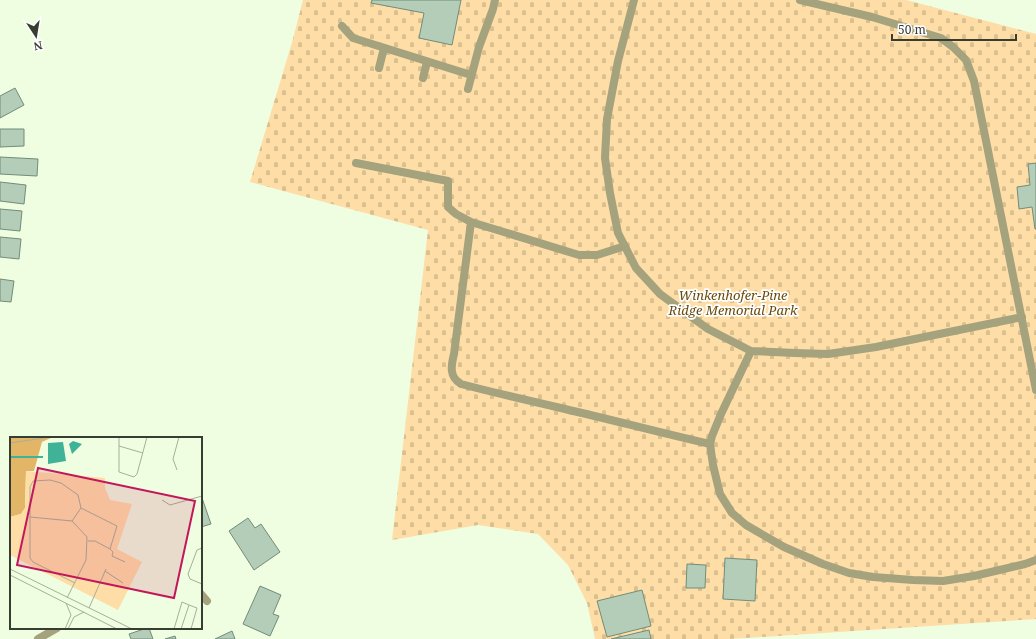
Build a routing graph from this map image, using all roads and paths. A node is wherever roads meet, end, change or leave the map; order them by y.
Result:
1 (495, 0) edge
2 (634, 0) edge
3 (800, 0) edge
4 (342, 26) dead end
5 (384, 48) junction
6 (427, 62) junction
7 (379, 68) dead end
8 (471, 75) junction
9 (424, 78) dead end
10 (468, 89) dead end
11 (356, 162) dead end
12 (471, 222) junction
13 (624, 246) junction
14 (1022, 317) junction
15 (751, 351) junction
16 (1036, 390) edge
17 (710, 444) junction
18 (1036, 560) edge
19 (202, 595) edge
20 (207, 601) dead end
21 (55, 629) edge
22 (38, 639) edge

1 - 8 street
2 - 13 street
3 - 14 street
4 - 5 street
5 - 6 street
5 - 7 street
6 - 8 street
6 - 9 street
8 - 10 street
11 - 12 street
12 - 13 street
12 - 17 street
13 - 15 street
14 - 15 street
14 - 16 street
15 - 17 street
17 - 18 street
19 - 20 street
21 - 22 street

